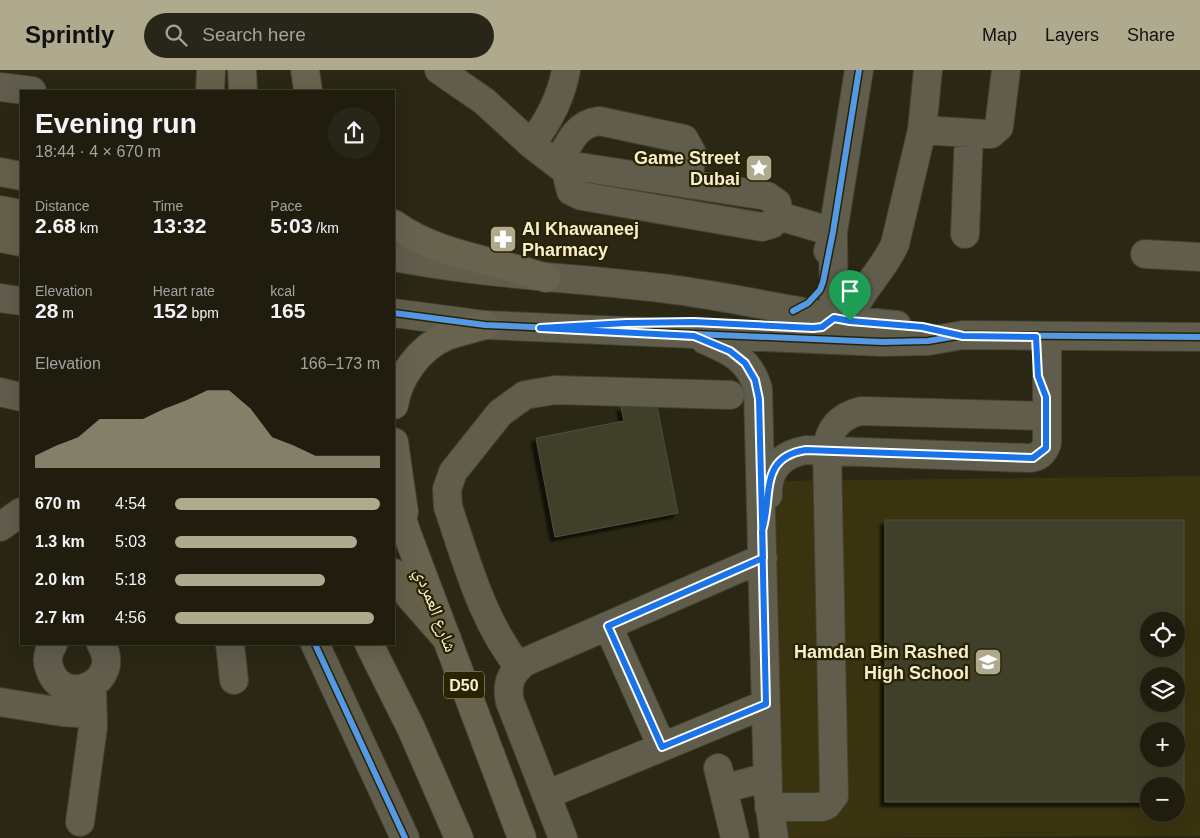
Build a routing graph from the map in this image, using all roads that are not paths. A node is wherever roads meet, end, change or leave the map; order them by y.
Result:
1 (211, 70) edge
2 (242, 70) edge
3 (439, 70) edge
4 (566, 70) edge
5 (859, 70) edge
6 (928, 70) edge
7 (1006, 70) edge
8 (0, 87) edge
9 (24, 90) edge
10 (210, 90) edge
11 (243, 90) edge
12 (922, 130) junction
13 (969, 133) junction
14 (531, 144) junction
15 (564, 169) junction
16 (0, 172) edge
17 (20, 176) edge
18 (688, 184) junction
19 (0, 210) edge
20 (20, 214) edge
21 (779, 216) junction
22 (395, 225) edge
23 (833, 232) junction
24 (965, 234) dead end
25 (0, 238) edge
26 (20, 242) edge
27 (1145, 254) dead end
28 (395, 257) edge
29 (1200, 257) edge
30 (546, 278) junction
31 (0, 298) edge
32 (20, 301) edge
33 (793, 311) junction
34 (395, 313) edge
35 (842, 319) junction
36 (485, 326) junction
37 (540, 328) junction
38 (694, 336) junction
39 (963, 336) junction
40 (1041, 337) junction
41 (1200, 337) edge
42 (0, 392) edge
43 (730, 395) dead end
44 (20, 397) edge
45 (395, 402) edge
46 (1046, 406) junction
47 (395, 447) edge
48 (827, 451) junction
49 (395, 497) edge
50 (20, 513) edge
51 (0, 527) edge
52 (406, 531) junction
53 (762, 531) junction
54 (763, 558) junction
55 (395, 574) edge
56 (608, 626) junction
57 (447, 639) junction
58 (53, 645) edge
59 (101, 645) edge
60 (230, 645) edge
61 (315, 645) edge
62 (370, 645) edge
63 (519, 667) junction
64 (234, 680) dead end
65 (92, 685) junction
66 (0, 702) edge
67 (766, 704) junction
68 (93, 714) junction
69 (662, 747) junction
70 (768, 777) junction
71 (546, 795) junction
72 (769, 807) junction
73 (80, 822) dead end
74 (405, 838) edge
75 (459, 838) edge
76 (522, 838) edge
77 (563, 838) edge
78 (735, 838) edge
79 (774, 838) edge

1 - 10 highway
2 - 11 main road
3 - 14 street
4 - 14 street
5 - 23 street
6 - 12 street
7 - 13 street
8 - 9 street
12 - 13 street
12 - 35 street
13 - 24 street
14 - 15 street
15 - 18 street
15 - 18 street
15 - 21 street
16 - 17 highway
18 - 21 street
19 - 20 highway
21 - 23 street
22 - 30 main road
23 - 33 street
23 - 35 street
25 - 26 highway
27 - 29 street
28 - 30 street
30 - 33 street
31 - 32 street
33 - 35 street
34 - 36 street
35 - 37 street
35 - 39 street
36 - 37 street
36 - 45 main road
37 - 38 street
38 - 39 street
38 - 53 street
39 - 40 street
40 - 41 street
40 - 46 street
42 - 44 street
43 - 63 street
46 - 48 street
46 - 48 street
47 - 52 main road
48 - 53 street
48 - 72 street
49 - 52 main road, شارع العمردي / D50
50 - 51 street
52 - 57 main road, شارع العمردي / D50
53 - 54 street
54 - 56 street
54 - 67 street
55 - 57 highway
56 - 63 street
56 - 69 street
57 - 76 main road, شارع العمردي / D50
58 - 65 street
59 - 65 street
60 - 64 street
61 - 74 street
62 - 75 main road
63 - 71 street
65 - 68 street
66 - 68 street
67 - 69 street
67 - 70 street
68 - 73 street
69 - 71 street
70 - 72 street
70 - 78 street
71 - 77 street
72 - 79 street

